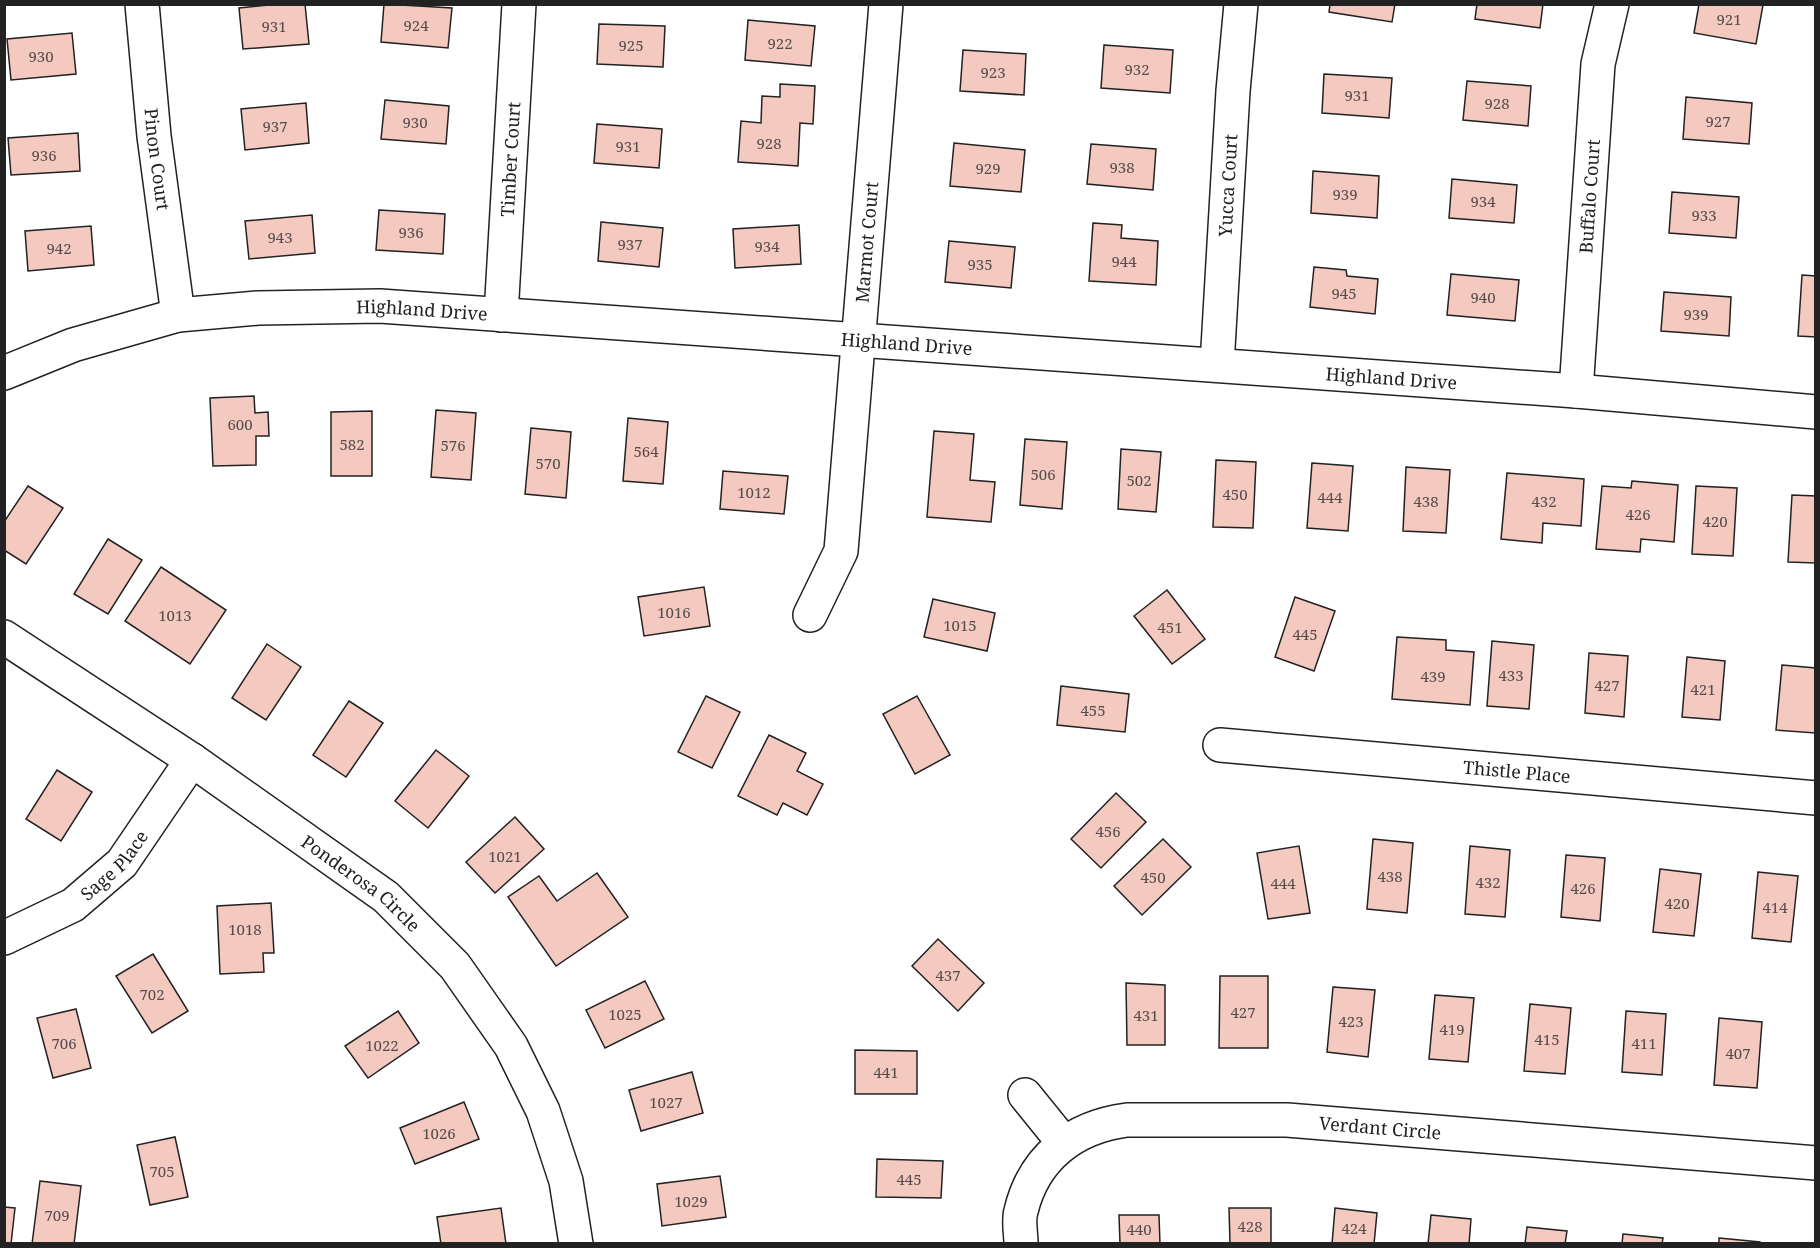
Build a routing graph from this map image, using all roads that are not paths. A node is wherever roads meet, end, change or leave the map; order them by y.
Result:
1 (142, 4) edge
2 (519, 4) edge
3 (886, 4) edge
4 (1241, 4) edge
5 (1612, 4) edge
6 (177, 315) junction
7 (501, 315) junction
8 (859, 339) junction
9 (1217, 365) junction
10 (4, 373) edge
11 (1576, 391) junction
12 (1815, 412) edge
13 (810, 615) dead end
14 (4, 637) edge
15 (1220, 745) dead end
16 (192, 760) junction
17 (1815, 798) edge
18 (4, 938) edge
19 (1025, 1095) dead end
20 (1063, 1142) junction
21 (1815, 1163) edge
22 (576, 1244) edge
23 (1021, 1244) edge

1 - 6 street, Pinon Court
2 - 7 street, Timber Court
3 - 8 street, Marmot Court
4 - 9 street, Yucca Court
5 - 11 street, Buffalo Court
6 - 7 street, Highland Drive
6 - 10 street, Highland Drive
7 - 8 street, Highland Drive
8 - 9 street, Highland Drive
8 - 13 street, Marmot Court
9 - 11 street, Highland Drive
11 - 12 street, Highland Drive
14 - 16 street, Ponderosa Circle
15 - 17 street, Thistle Place
16 - 18 street, Sage Place
16 - 22 street, Ponderosa Circle
19 - 20 street
20 - 21 street, Verdant Circle
20 - 23 street, Verdant Circle

